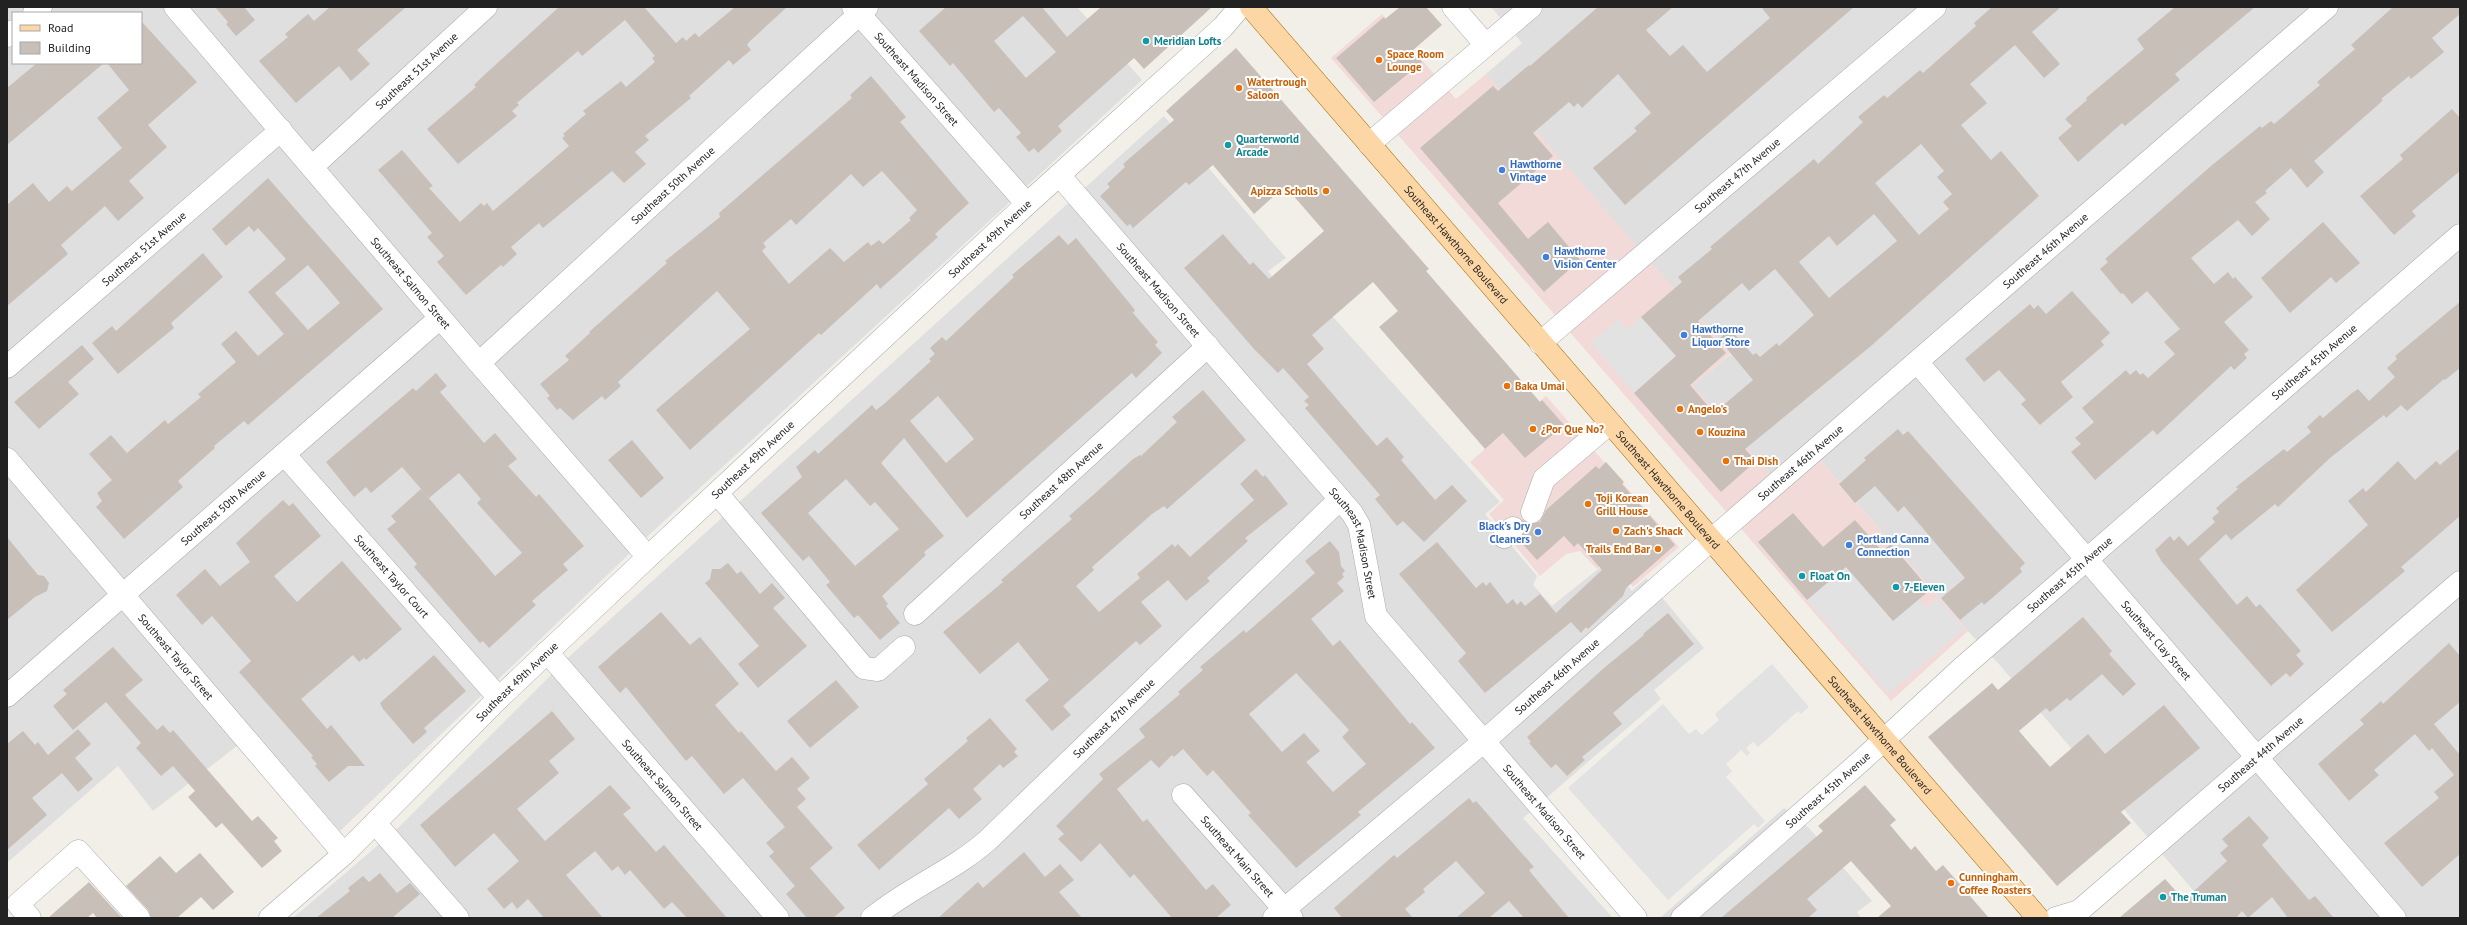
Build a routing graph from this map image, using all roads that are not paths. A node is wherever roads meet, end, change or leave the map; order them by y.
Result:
1 (175, 7) edge
2 (486, 7) edge
3 (1240, 7) edge
4 (1251, 7) edge
5 (1453, 7) edge
6 (1530, 7) edge
7 (1935, 7) edge
8 (2327, 7) edge
9 (860, 10) edge
10 (1486, 45) junction
11 (281, 130) junction
12 (1369, 144) junction
13 (312, 167) junction
14 (1059, 175) junction
15 (1027, 204) junction
16 (2460, 235) edge
17 (440, 318) junction
18 (1540, 343) junction
19 (1208, 346) junction
20 (1917, 362) junction
21 (479, 363) junction
22 (7, 367) edge
23 (1610, 423) junction
24 (284, 454) junction
25 (7, 459) edge
26 (717, 494) junction
27 (1340, 499) junction
28 (1532, 512) dead end
29 (1711, 540) junction
30 (648, 557) junction
31 (2086, 559) junction
32 (2460, 582) edge
33 (124, 595) junction
34 (915, 614) dead end
35 (904, 647) dead end
36 (547, 652) junction
37 (7, 696) edge
38 (499, 698) junction
39 (1883, 739) junction
40 (1483, 742) junction
41 (2256, 757) junction
42 (1183, 795) dead end
43 (375, 823) junction
44 (344, 854) junction
45 (1283, 915) edge
46 (30, 918) edge
47 (139, 918) edge
48 (270, 918) edge
49 (458, 918) edge
50 (778, 918) edge
51 (872, 918) edge
52 (1636, 918) edge
53 (1682, 918) edge
54 (2038, 918) edge
55 (2056, 918) edge
56 (2395, 918) edge

1 - 11 street, Southeast Salmon Street
2 - 13 street, Southeast 51st Avenue
3 - 14 street, Southeast 49th Avenue
4 - 12 main road, Southeast Hawthorne Boulevard
5 - 10 street
6 - 10 street
7 - 18 street, Southeast 47th Avenue
8 - 20 street, Southeast 46th Avenue
9 - 15 street, Southeast Madison Street
9 - 21 street, Southeast 50th Avenue
10 - 12 street
11 - 13 street, Southeast Salmon Street
11 - 22 street, Southeast 51st Avenue
12 - 18 main road, Southeast Hawthorne Boulevard
13 - 17 street, Southeast Salmon Street
14 - 15 street, Southeast 49th Avenue
14 - 19 street, Southeast Madison Street
15 - 26 street, Southeast 49th Avenue
16 - 31 street, Southeast 45th Avenue
17 - 21 street, Southeast Salmon Street
17 - 24 street, Southeast 50th Avenue
18 - 23 main road, Southeast Hawthorne Boulevard
19 - 27 street, Southeast Madison Street
19 - 34 street, Southeast 48th Avenue
20 - 29 street, Southeast 46th Avenue
20 - 31 street, Southeast Clay Street
21 - 30 street, Southeast Salmon Street
23 - 28 street
23 - 29 main road, Southeast Hawthorne Boulevard
24 - 33 street, Southeast 50th Avenue
24 - 38 street, Southeast Taylor Court
25 - 33 street, Southeast Taylor Street
26 - 30 street, Southeast 49th Avenue
26 - 35 street
27 - 40 street, Southeast Madison Street
27 - 51 street, Southeast 47th Avenue
29 - 39 main road, Southeast Hawthorne Boulevard
29 - 40 street, Southeast 46th Avenue
30 - 36 street, Southeast 49th Avenue
31 - 39 street, Southeast 45th Avenue
31 - 41 street, Southeast Clay Street
32 - 41 street, Southeast 44th Avenue
33 - 37 street, Southeast 50th Avenue
33 - 44 street, Southeast Taylor Street
36 - 38 street, Southeast 49th Avenue
36 - 50 street, Southeast Salmon Street
38 - 43 street, Southeast 49th Avenue
39 - 53 street, Southeast 45th Avenue
39 - 54 main road, Southeast Hawthorne Boulevard
40 - 45 street, Southeast 46th Avenue
40 - 52 street, Southeast Madison Street
41 - 55 street, Southeast 44th Avenue
41 - 56 street, Southeast Clay Street
42 - 45 street, Southeast Main Street
43 - 44 street, Southeast 49th Avenue
43 - 49 street
44 - 48 street, Southeast 49th Avenue
46 - 47 street

